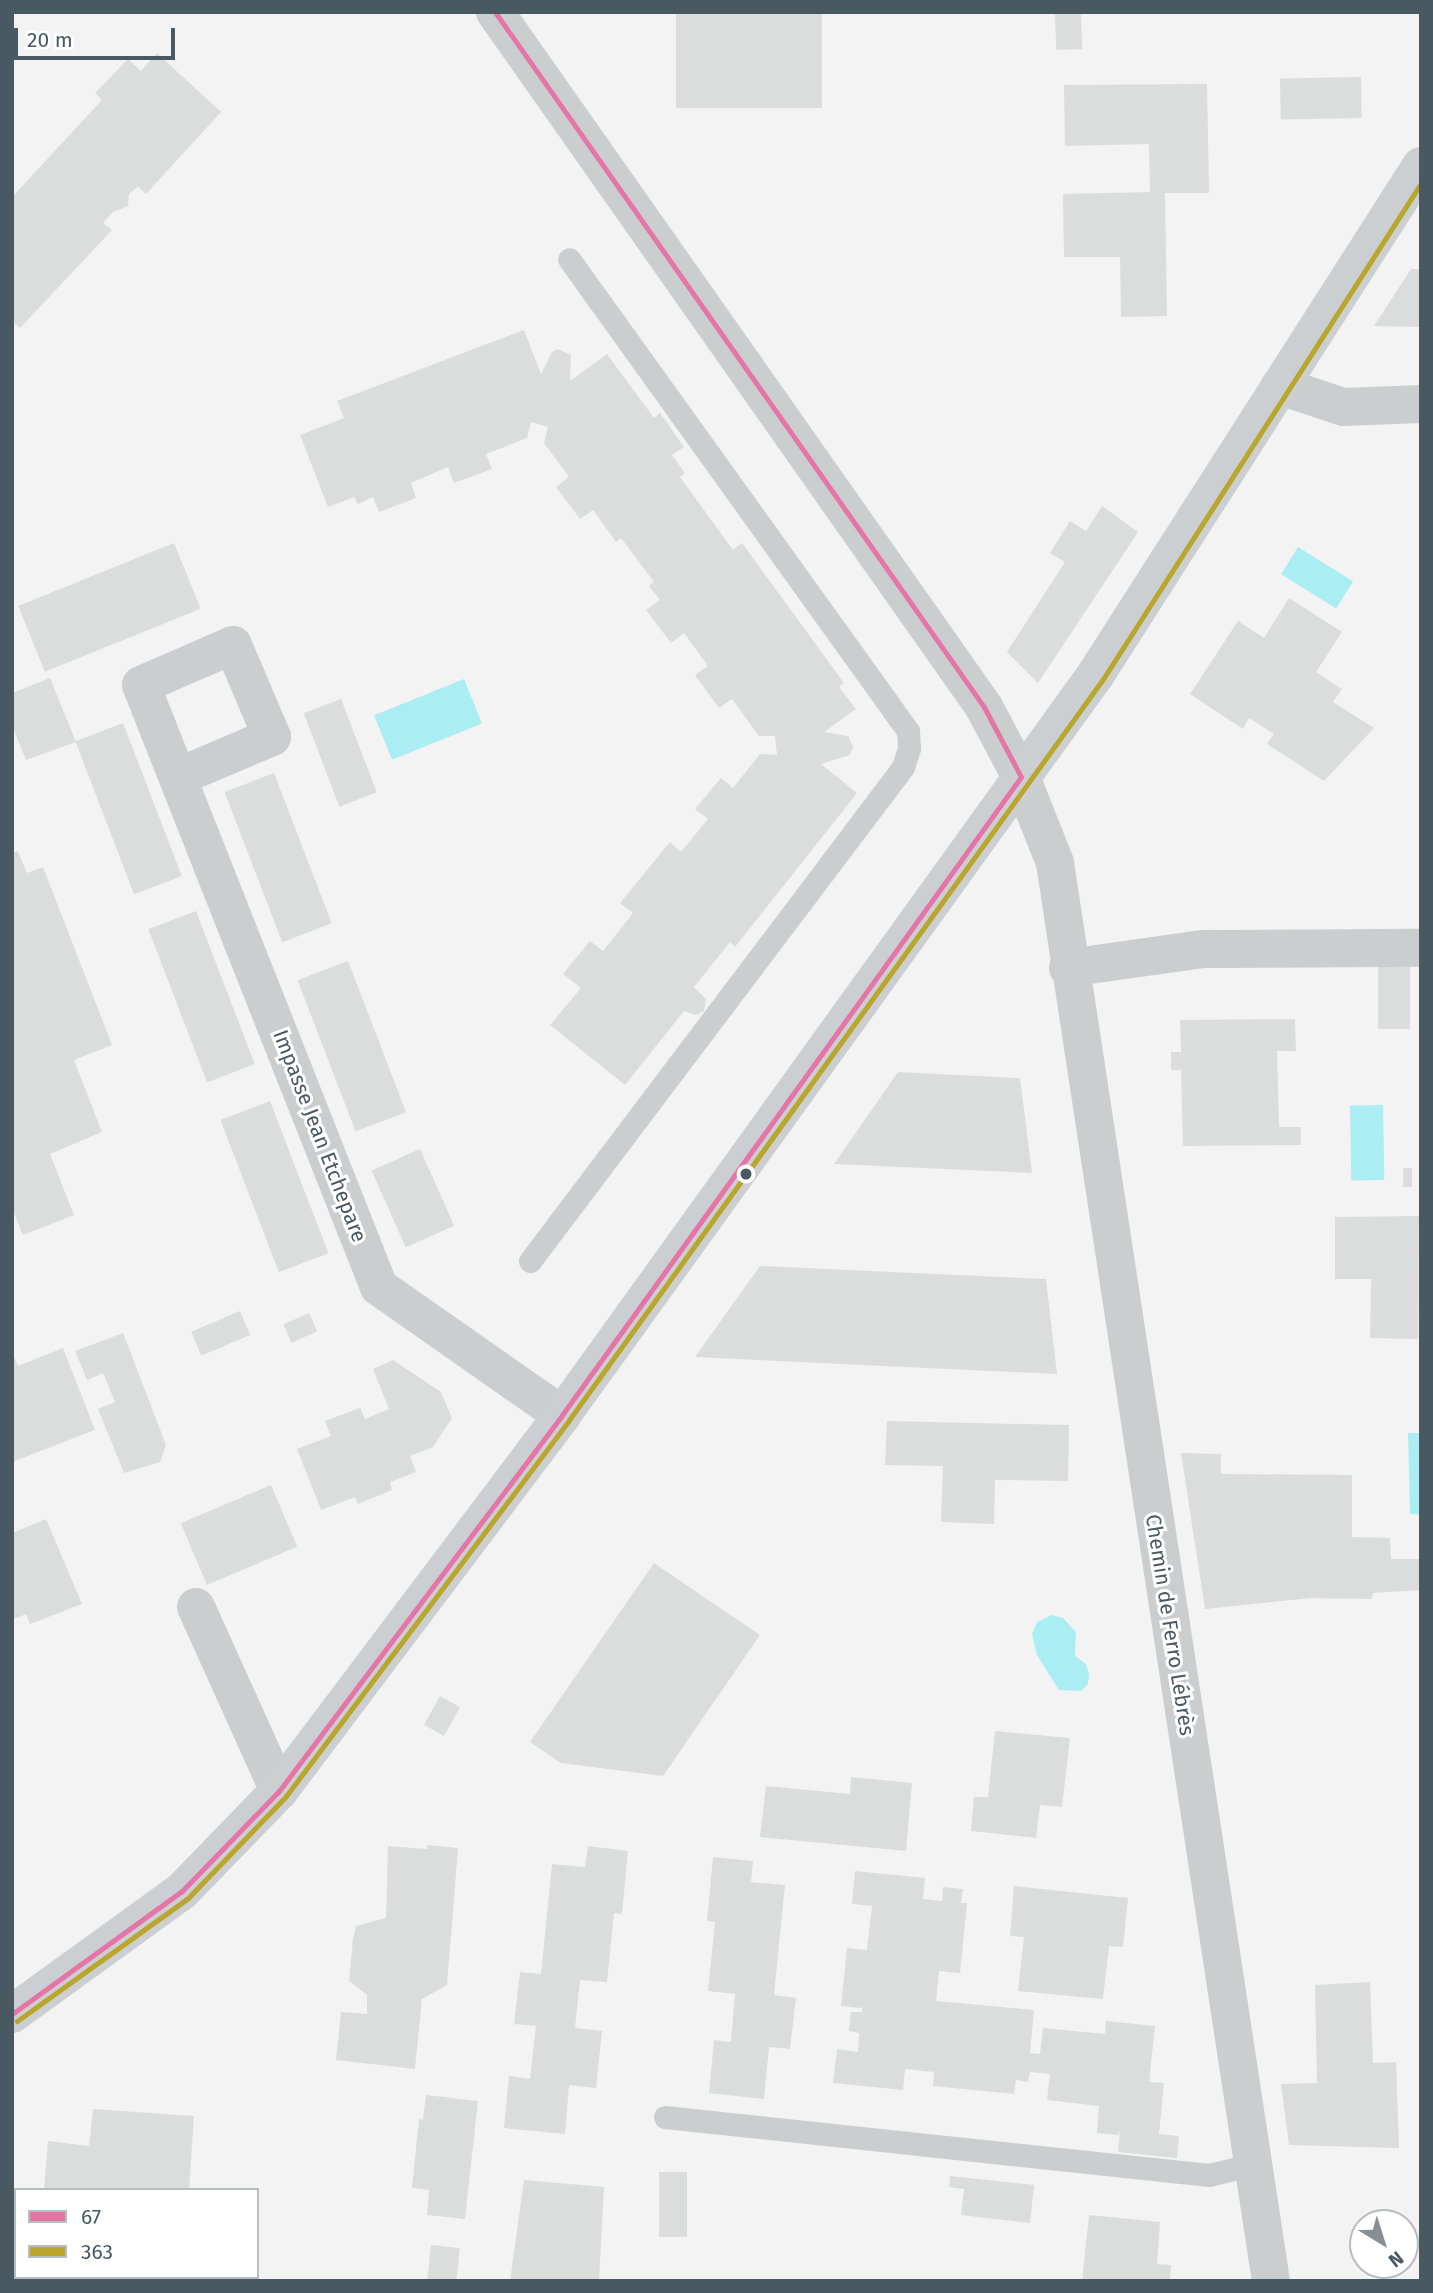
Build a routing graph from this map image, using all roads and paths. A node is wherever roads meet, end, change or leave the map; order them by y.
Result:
1 (495, 12) edge
2 (1421, 166) edge
3 (569, 259) dead end
4 (1280, 386) junction
5 (1421, 404) edge
6 (180, 776) dead end
7 (1021, 778) junction
8 (1421, 948) edge
9 (1068, 968) junction
10 (530, 1261) dead end
11 (562, 1415) junction
12 (196, 1607) dead end
13 (279, 1791) junction
14 (12, 2014) edge
15 (665, 2118) dead end
16 (1254, 2164) junction
17 (1271, 2281) edge

1 - 7 street, Chemin de Ferro Lébrès
2 - 4 main road
3 - 10 lane
4 - 5 street
4 - 7 main road
6 - 11 street, Impasse Jean Etchepare
7 - 9 street, Chemin de Ferro Lébrès
7 - 11 main road
8 - 9 street
9 - 16 street, Chemin de Ferro Lébrès
11 - 13 main road
12 - 13 street
13 - 14 main road
15 - 16 lane
16 - 17 street, Chemin de Ferro Lébrès

